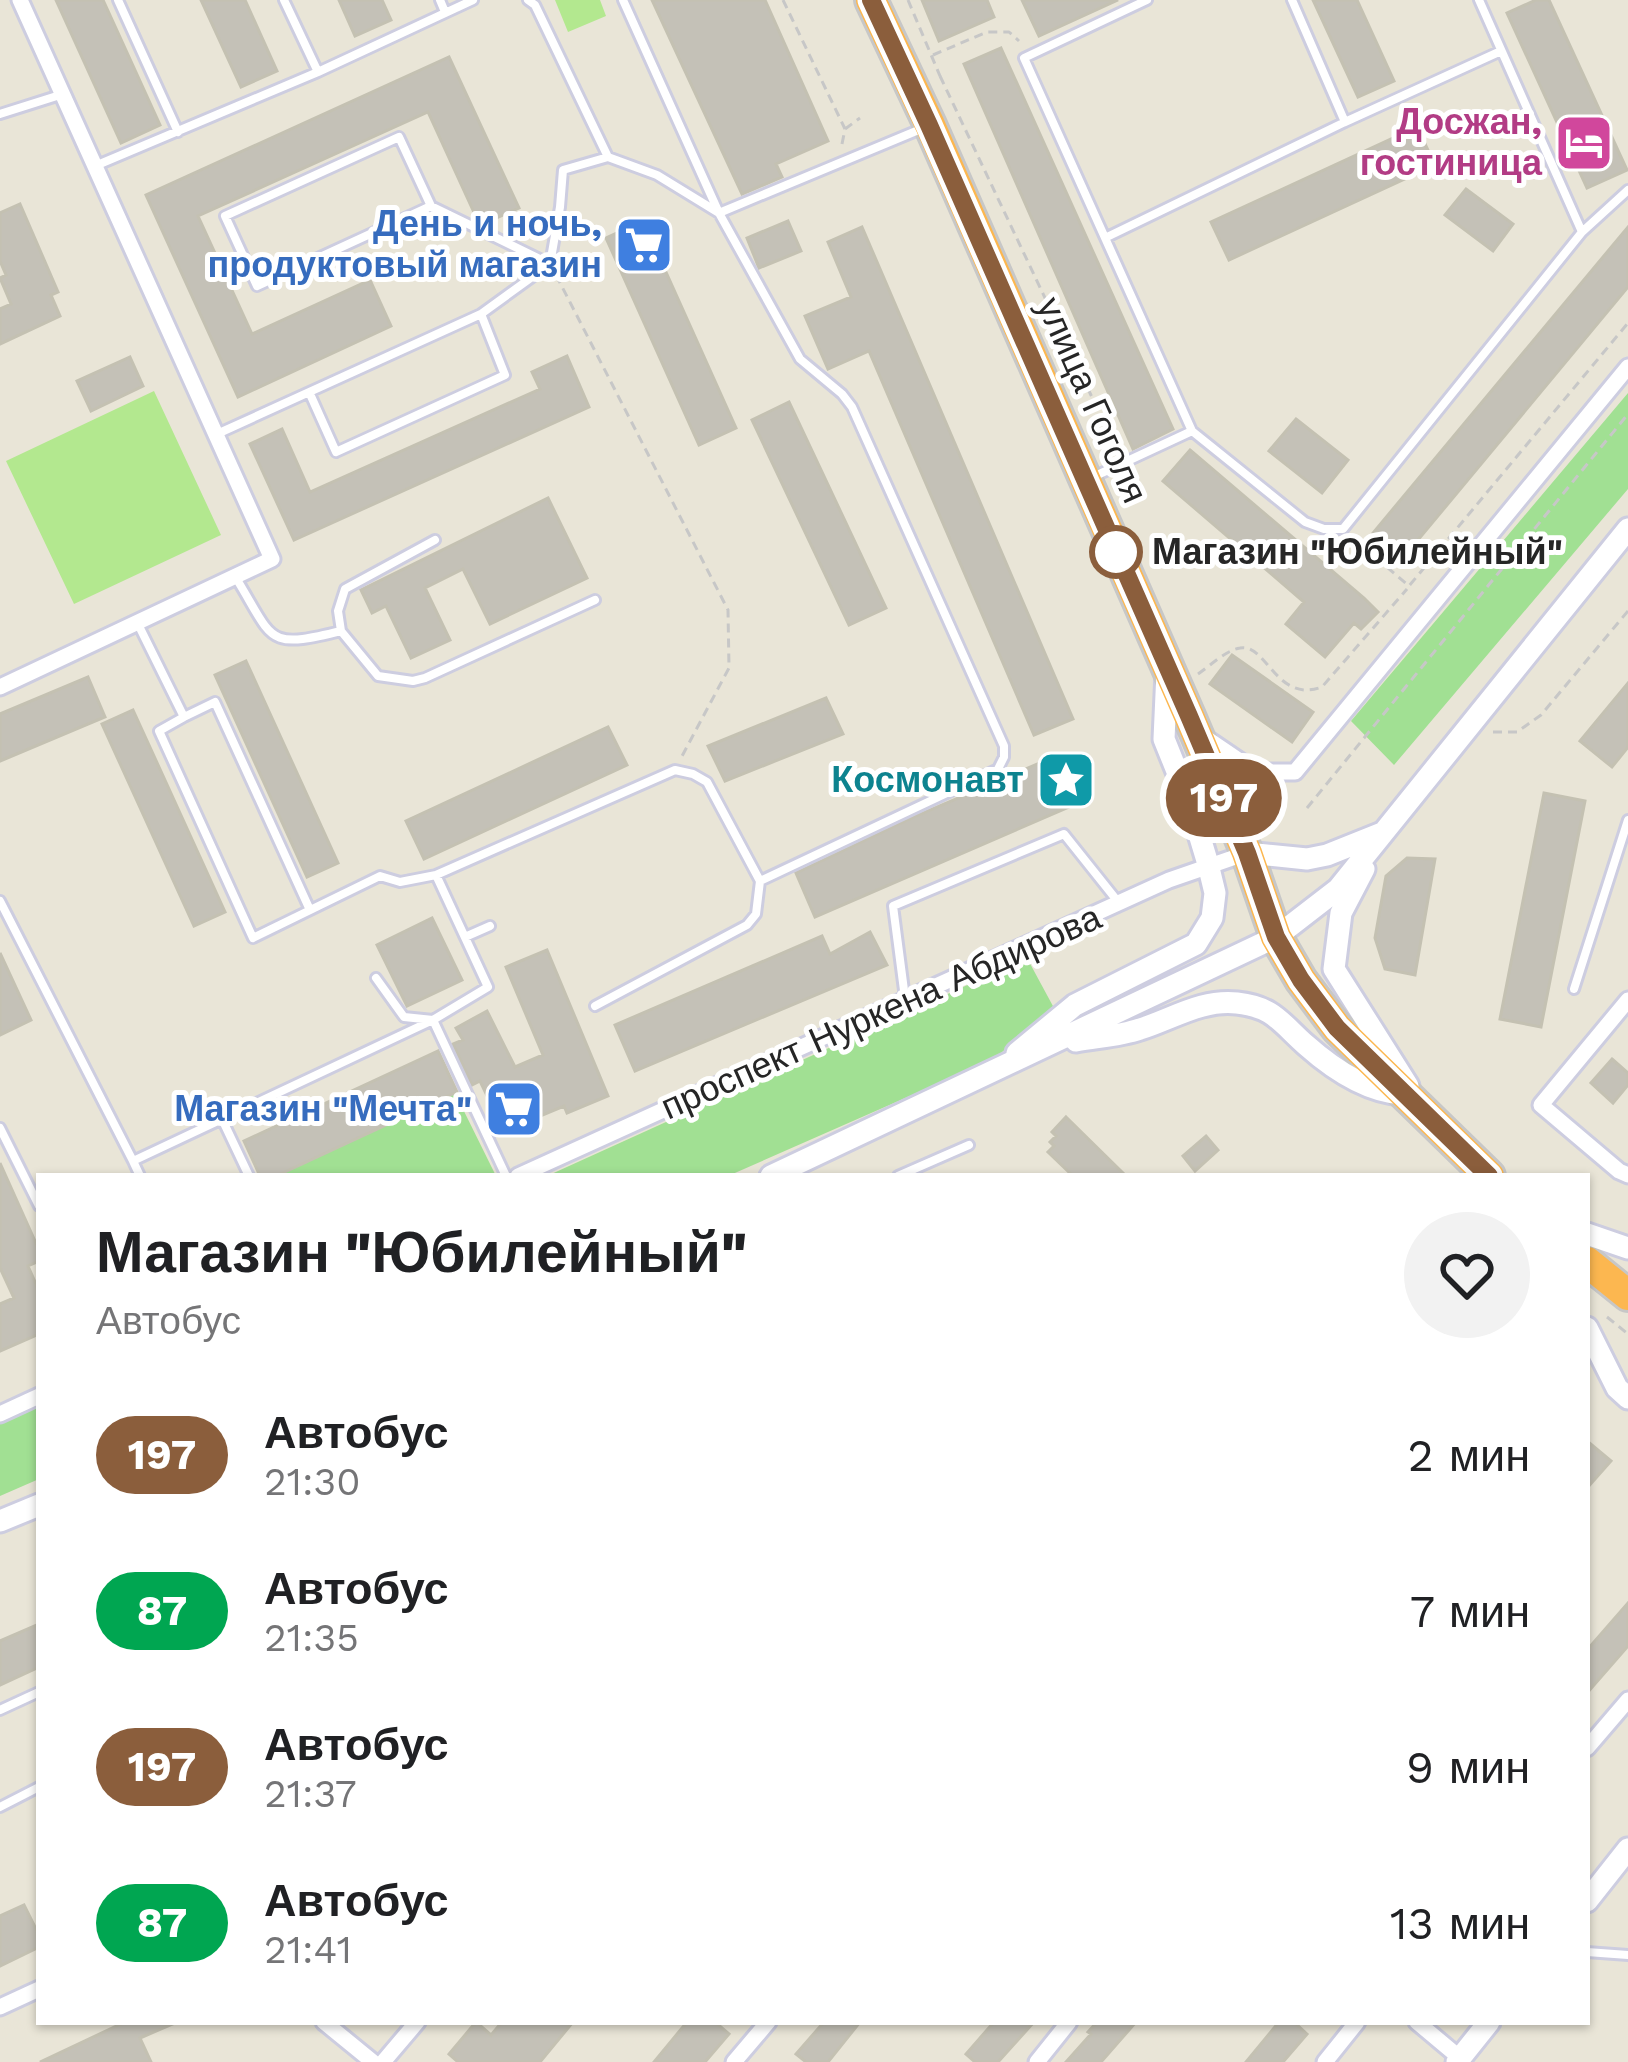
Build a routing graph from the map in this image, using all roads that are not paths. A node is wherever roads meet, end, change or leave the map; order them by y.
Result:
1 (20, 0) edge
2 (118, 0) edge
3 (284, 0) edge
4 (440, 0) edge
5 (473, 0) edge
6 (528, 0) edge
7 (623, 0) edge
8 (871, 0) edge
9 (1147, 0) edge
10 (1292, 0) edge
11 (1479, 0) edge
12 (446, 12) junction
13 (1502, 51) junction
14 (318, 72) junction
15 (62, 95) junction
16 (0, 114) edge
17 (1346, 122) junction
18 (929, 125) junction
19 (178, 132) junction
20 (608, 157) junction
21 (94, 166) junction
22 (1628, 190) edge
23 (431, 206) junction
24 (719, 213) junction
25 (1582, 232) junction
26 (1107, 237) junction
27 (550, 264) junction
28 (481, 314) junction
29 (1628, 367) edge
30 (310, 394) junction
31 (1192, 431) junction
32 (216, 435) junction
33 (1085, 480) junction
34 (1628, 529) edge
35 (435, 540) dead end
36 (235, 577) junction
37 (595, 600) dead end
38 (137, 622) junction
39 (341, 632) junction
40 (1172, 677) junction
41 (0, 687) edge
42 (184, 717) junction
43 (1195, 730) junction
44 (1628, 820) edge
45 (1375, 842) junction
46 (1247, 853) junction
47 (1208, 865) junction
48 (436, 875) junction
49 (760, 881) junction
50 (0, 901) edge
51 (1120, 904) junction
52 (310, 910) junction
53 (490, 926) dead end
54 (465, 937) junction
55 (1276, 937) junction
56 (376, 978) dead end
57 (1574, 989) dead end
58 (905, 998) junction
59 (1628, 1000) edge
60 (595, 1006) dead end
61 (433, 1020) junction
62 (1052, 1045) junction
63 (999, 1070) junction
64 (1415, 1104) junction
65 (222, 1119) junction
66 (0, 1128) edge
67 (969, 1145) dead end
68 (133, 1161) junction
69 (139, 1173) edge
70 (248, 1173) edge
71 (505, 1173) edge
72 (525, 1173) edge
73 (777, 1173) edge
74 (905, 1173) edge
75 (1486, 1173) edge
76 (1628, 1175) edge
77 (36, 1200) edge
78 (1590, 1235) edge
79 (1628, 1248) edge
80 (1590, 1264) edge
81 (1628, 1295) edge
82 (1590, 1334) edge
83 (36, 1397) edge
84 (1628, 1399) edge
85 (0, 1414) edge
86 (36, 1506) edge
87 (0, 1522) edge
88 (36, 1693) edge
89 (1628, 1700) edge
90 (0, 1710) edge
91 (1590, 1744) edge
92 (36, 1789) edge
93 (0, 1807) edge
94 (1628, 1849) edge
95 (1590, 1897) edge
96 (1590, 1952) edge
97 (1628, 1955) edge
98 (36, 1990) edge
99 (0, 2006) edge
100 (328, 2025) edge
101 (414, 2025) edge
102 (765, 2025) edge
103 (1067, 2025) edge
104 (1355, 2025) edge
105 (1420, 2025) edge
106 (1487, 2025) edge
107 (1458, 2060) edge
108 (373, 2062) edge
109 (383, 2062) edge
110 (734, 2062) edge
111 (1036, 2062) edge
112 (1325, 2062) edge

1 - 15 street
2 - 19 lane
3 - 14 lane
4 - 12 lane
5 - 12 lane
6 - 20 lane
7 - 24 lane
8 - 18 highway, улица Гоголя
9 - 26 lane
10 - 17 lane
11 - 13 lane
12 - 14 lane
13 - 17 lane
13 - 25 lane
14 - 19 lane
15 - 16 lane
15 - 21 street
17 - 26 lane
18 - 24 lane
18 - 33 highway, улица Гоголя
19 - 21 lane
20 - 24 lane
20 - 27 lane
21 - 32 street
22 - 25 lane
23 - 23 lane
23 - 27 lane
24 - 49 lane
25 - 31 lane
26 - 31 lane
27 - 28 lane
28 - 30 lane
28 - 30 lane
29 - 43 street
30 - 32 lane
31 - 33 lane
32 - 36 street
33 - 40 highway, улица Гоголя
34 - 45 main road
35 - 39 lane
36 - 38 street
36 - 39 lane
37 - 39 lane
38 - 41 street
38 - 42 lane
40 - 43 highway, улица Гоголя
40 - 47 main road
42 - 52 lane
42 - 52 lane
43 - 46 highway, улица Гоголя
44 - 57 lane
45 - 46 main road
45 - 55 main road
45 - 64 main road
46 - 47 street, проспект Нуркена Абдирова
46 - 55 highway, улица Гоголя
47 - 51 street, проспект Нуркена Абдирова
47 - 63 main road
48 - 49 lane
48 - 52 lane
48 - 54 lane
49 - 60 lane
50 - 68 lane
51 - 58 street, проспект Нуркена Абдирова
51 - 58 lane
53 - 54 lane
54 - 61 lane
55 - 62 main road
55 - 64 highway, улица Гоголя
56 - 61 lane
58 - 72 street, проспект Нуркена Абдирова
59 - 76 street
61 - 65 lane
61 - 71 lane
62 - 63 main road
62 - 64 main road
63 - 73 main road
64 - 75 highway, улица Гоголя
65 - 68 lane
65 - 70 lane
66 - 77 lane
67 - 74 lane
68 - 69 lane
78 - 79 main road
80 - 81 highway
82 - 84 main road
83 - 85 street
86 - 87 main road
88 - 90 lane
89 - 91 street
92 - 93 lane
94 - 95 main road
96 - 97 lane
98 - 99 street
100 - 108 street
101 - 109 street
102 - 110 street
103 - 111 street
104 - 112 street
105 - 107 street
106 - 107 main road

